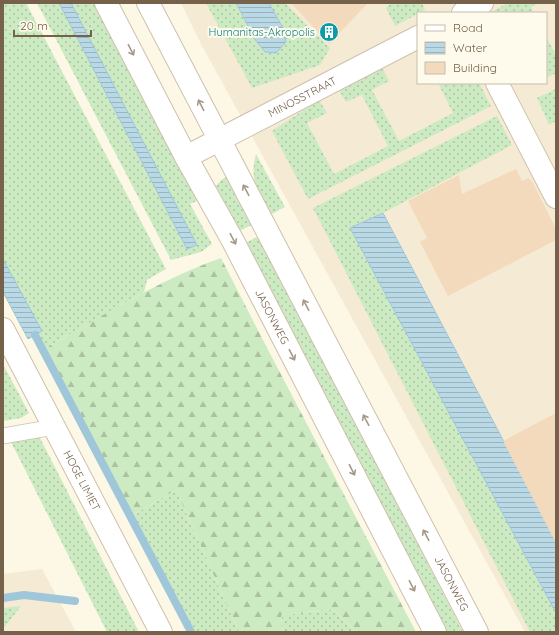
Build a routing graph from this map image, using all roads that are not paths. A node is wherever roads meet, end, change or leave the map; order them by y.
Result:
1 (106, 3) edge
2 (148, 3) edge
3 (482, 3) edge
4 (465, 12) edge
5 (417, 38) edge
6 (498, 84) edge
7 (219, 140) junction
8 (186, 156) junction
9 (556, 197) edge
10 (3, 329) edge
11 (54, 427) junction
12 (3, 436) edge
13 (161, 632) edge
14 (435, 632) edge
15 (477, 632) edge

1 -> 8 street, JASONWEG
7 -> 2 street, JASONWEG
3 - 4 street
5 - 7 street, MINOSSTRAAT
6 - 9 street
7 - 8 street, MINOSSTRAAT
15 -> 7 street, JASONWEG
8 -> 14 street, JASONWEG
10 - 11 street, HOGE LIMIET
11 - 12 lane
11 - 13 street, HOGE LIMIET

